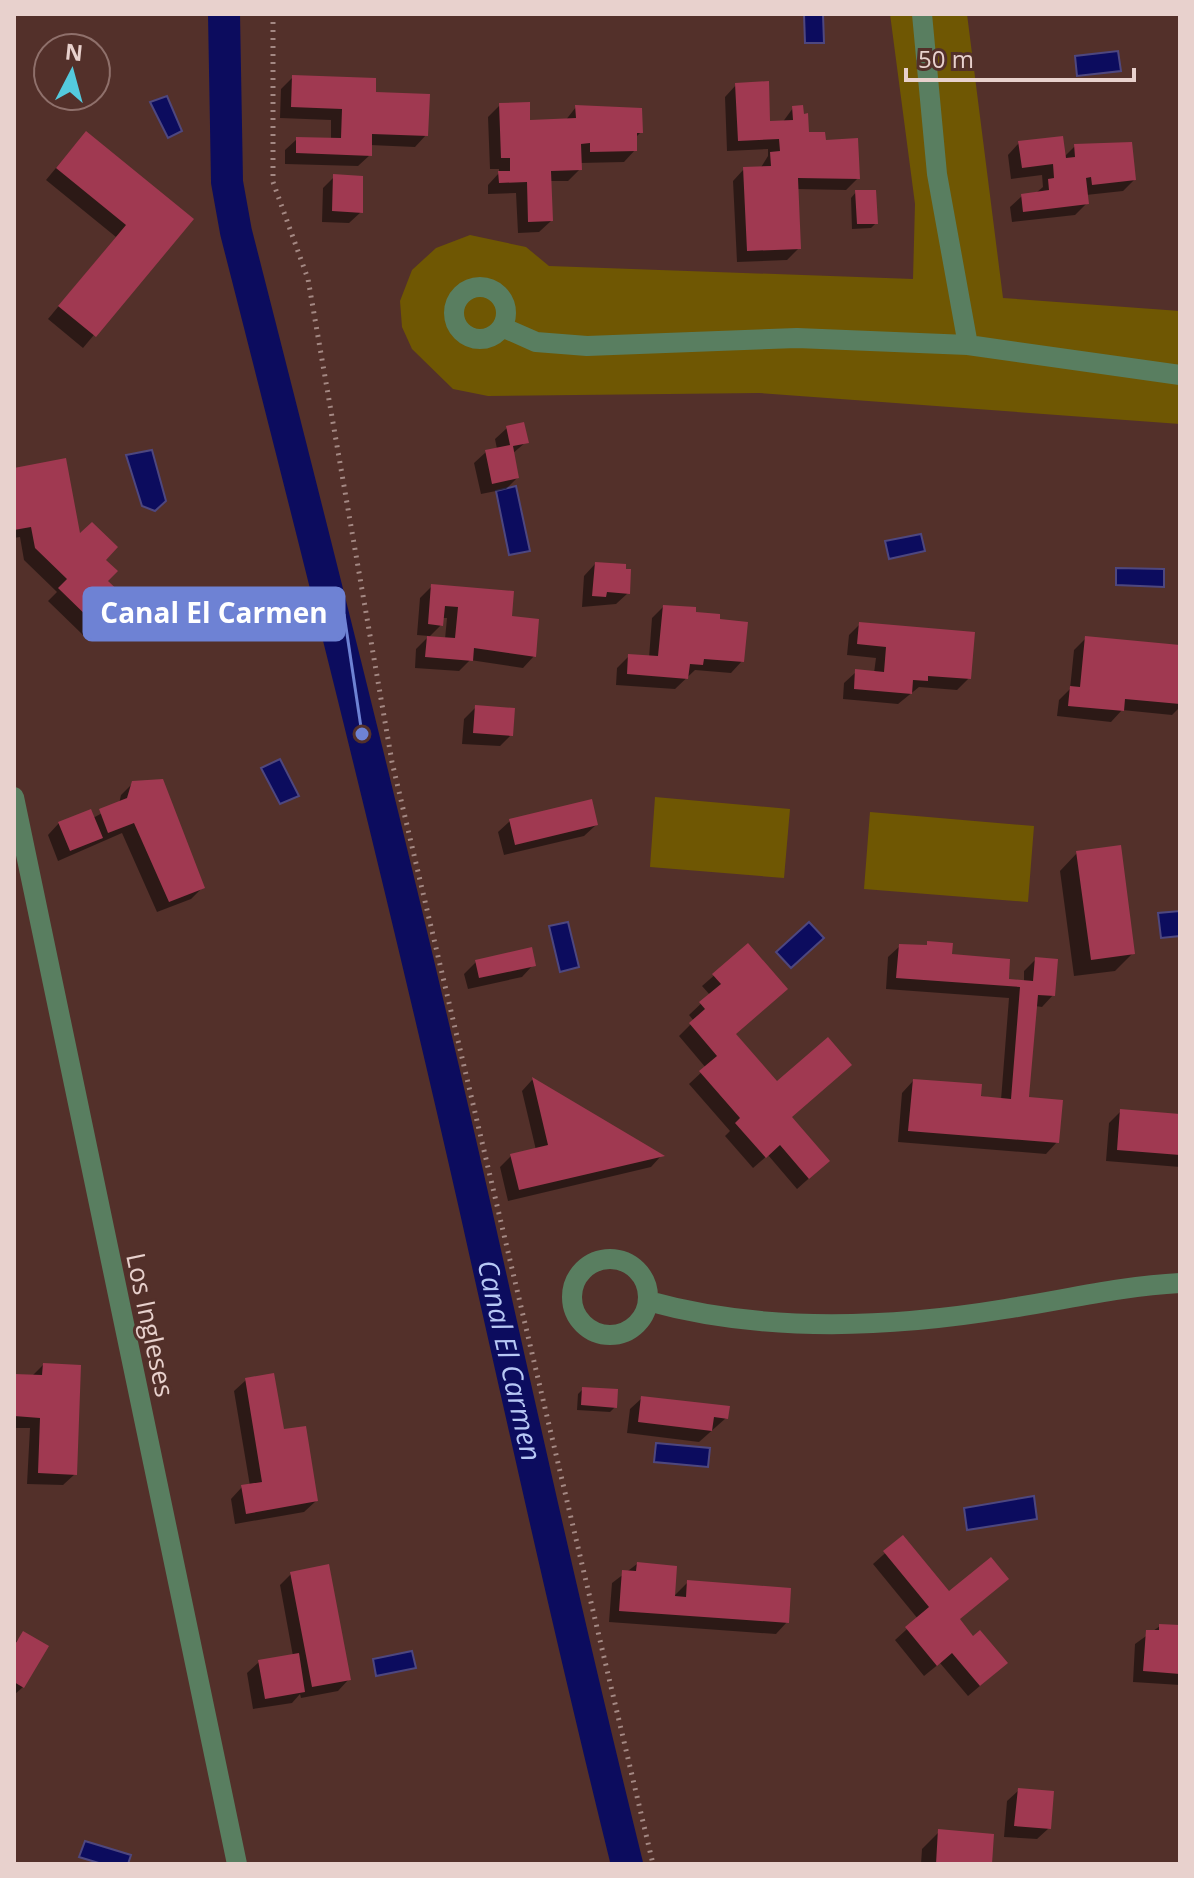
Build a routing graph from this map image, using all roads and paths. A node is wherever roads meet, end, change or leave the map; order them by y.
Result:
1 (273, 14) edge
2 (922, 14) edge
3 (502, 327) dead end
4 (968, 345) junction
5 (1180, 375) edge
6 (14, 797) edge
7 (1180, 1283) edge
8 (648, 1301) dead end
9 (237, 1864) edge
10 (653, 1864) edge

1 - 10 path
2 - 4 street
3 - 4 street
4 - 5 street
6 - 9 street, Los Ingleses
7 - 8 street

